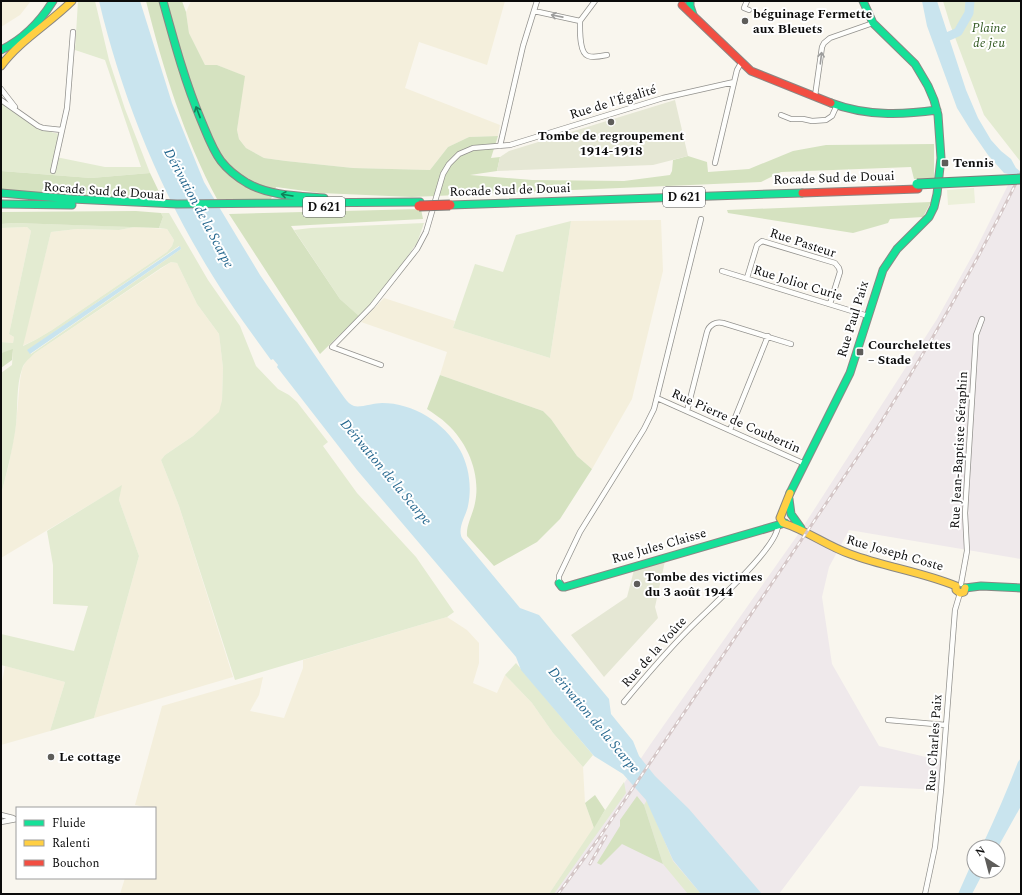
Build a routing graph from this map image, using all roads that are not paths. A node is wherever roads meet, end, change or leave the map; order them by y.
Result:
1 (53, 1) edge
2 (72, 1) edge
3 (163, 1) edge
4 (538, 1) edge
5 (595, 1) edge
6 (747, 1) edge
7 (863, 1) edge
8 (684, 2) edge
9 (749, 10) dead end
10 (534, 11) junction
11 (580, 21) junction
12 (872, 23) junction
13 (73, 32) dead end
14 (1, 50) edge
15 (607, 55) dead end
16 (741, 63) junction
17 (1, 66) edge
18 (734, 82) junction
19 (1, 89) edge
20 (815, 96) junction
21 (1, 100) edge
22 (837, 104) junction
23 (17, 110) junction
24 (937, 110) junction
25 (781, 115) dead end
26 (62, 130) junction
27 (500, 146) junction
28 (714, 164) dead end
29 (54, 171) dead end
30 (1021, 179) edge
31 (1021, 184) edge
32 (917, 186) junction
33 (1, 194) edge
34 (1, 197) edge
35 (395, 202) junction
36 (1, 204) edge
37 (86, 204) junction
38 (420, 204) junction
39 (162, 206) junction
40 (228, 207) junction
41 (701, 219) dead end
42 (722, 270) dead end
43 (747, 278) junction
44 (830, 304) junction
45 (868, 316) junction
46 (982, 319) dead end
47 (768, 336) junction
48 (791, 344) dead end
49 (381, 365) dead end
50 (657, 398) junction
51 (687, 411) junction
52 (730, 430) junction
53 (805, 464) junction
54 (783, 520) junction
55 (559, 583) joint
56 (961, 588) junction
57 (1021, 588) edge
58 (624, 702) dead end
59 (888, 720) dead end
60 (946, 725) junction
61 (1, 815) edge
62 (16, 819) edge
63 (16, 819) edge
64 (1, 822) edge
65 (925, 894) edge

1 - 14 main road
2 - 17 main road
35 -> 3 main road
4 - 10 street
5 - 11 street
6 - 9 street
7 - 12 main road
8 - 16 main road
11 -> 10 street
10 - 27 street
11 - 15 street
20 -> 12 street
12 - 24 main road, Rue Paul Paix
13 - 26 street
16 - 18 street
16 - 20 main road
18 - 27 street, Rue de l'Égalité
18 - 28 street
19 - 23 street
20 - 22 main road
21 - 23 street
22 - 24 main road
22 - 25 street
23 - 26 street
24 - 45 main road, Rue Paul Paix
26 - 29 street
27 - 49 street, Rue de l'Égalité
30 - 32 main road, Rocade Sud de Douai / D 621, bridge
31 - 32 main road, Rocade Sud de Douai / D 621
32 - 38 main road, Rocade Sud de Douai / D 621
33 - 39 main road, Rocade Sud de Douai / D 621
34 - 37 main road, Rocade Sud de Douai / D 621
35 - 38 main road, Rocade Sud de Douai / D 621
35 - 40 main road, Rocade Sud de Douai / D 621
36 - 37 main road
37 - 39 main road, Rocade Sud de Douai / D 621
38 - 40 main road, Rocade Sud de Douai / D 621
39 - 40 main road, Rocade Sud de Douai / D 621
41 - 50 street
42 - 43 street, Rue Joliot Curie
43 - 44 street, Rue Joliot Curie
43 - 44 street, Rue Pasteur
44 - 45 street, Rue Joliot Curie
45 - 53 main road, Rue Paul Paix
46 - 56 street, Rue Jean-Baptiste Séraphin
47 - 48 street
47 - 51 street
47 - 52 street
50 - 51 street, Rue Pierre de Coubertin
50 - 55 street
51 - 52 street, Rue Pierre de Coubertin
52 - 53 street, Rue Pierre de Coubertin
53 - 54 main road, Rue Paul Paix
54 - 55 main road, Rue Jules Claisse
54 - 56 main road, Rue Joseph Coste
54 - 58 street, Rue de la Voûte
56 - 57 main road, Rue Joseph Coste
56 - 60 street, Rue Charles Paix
59 - 60 street
60 - 65 street, Rue Charles Paix
61 - 62 street
63 - 64 street

